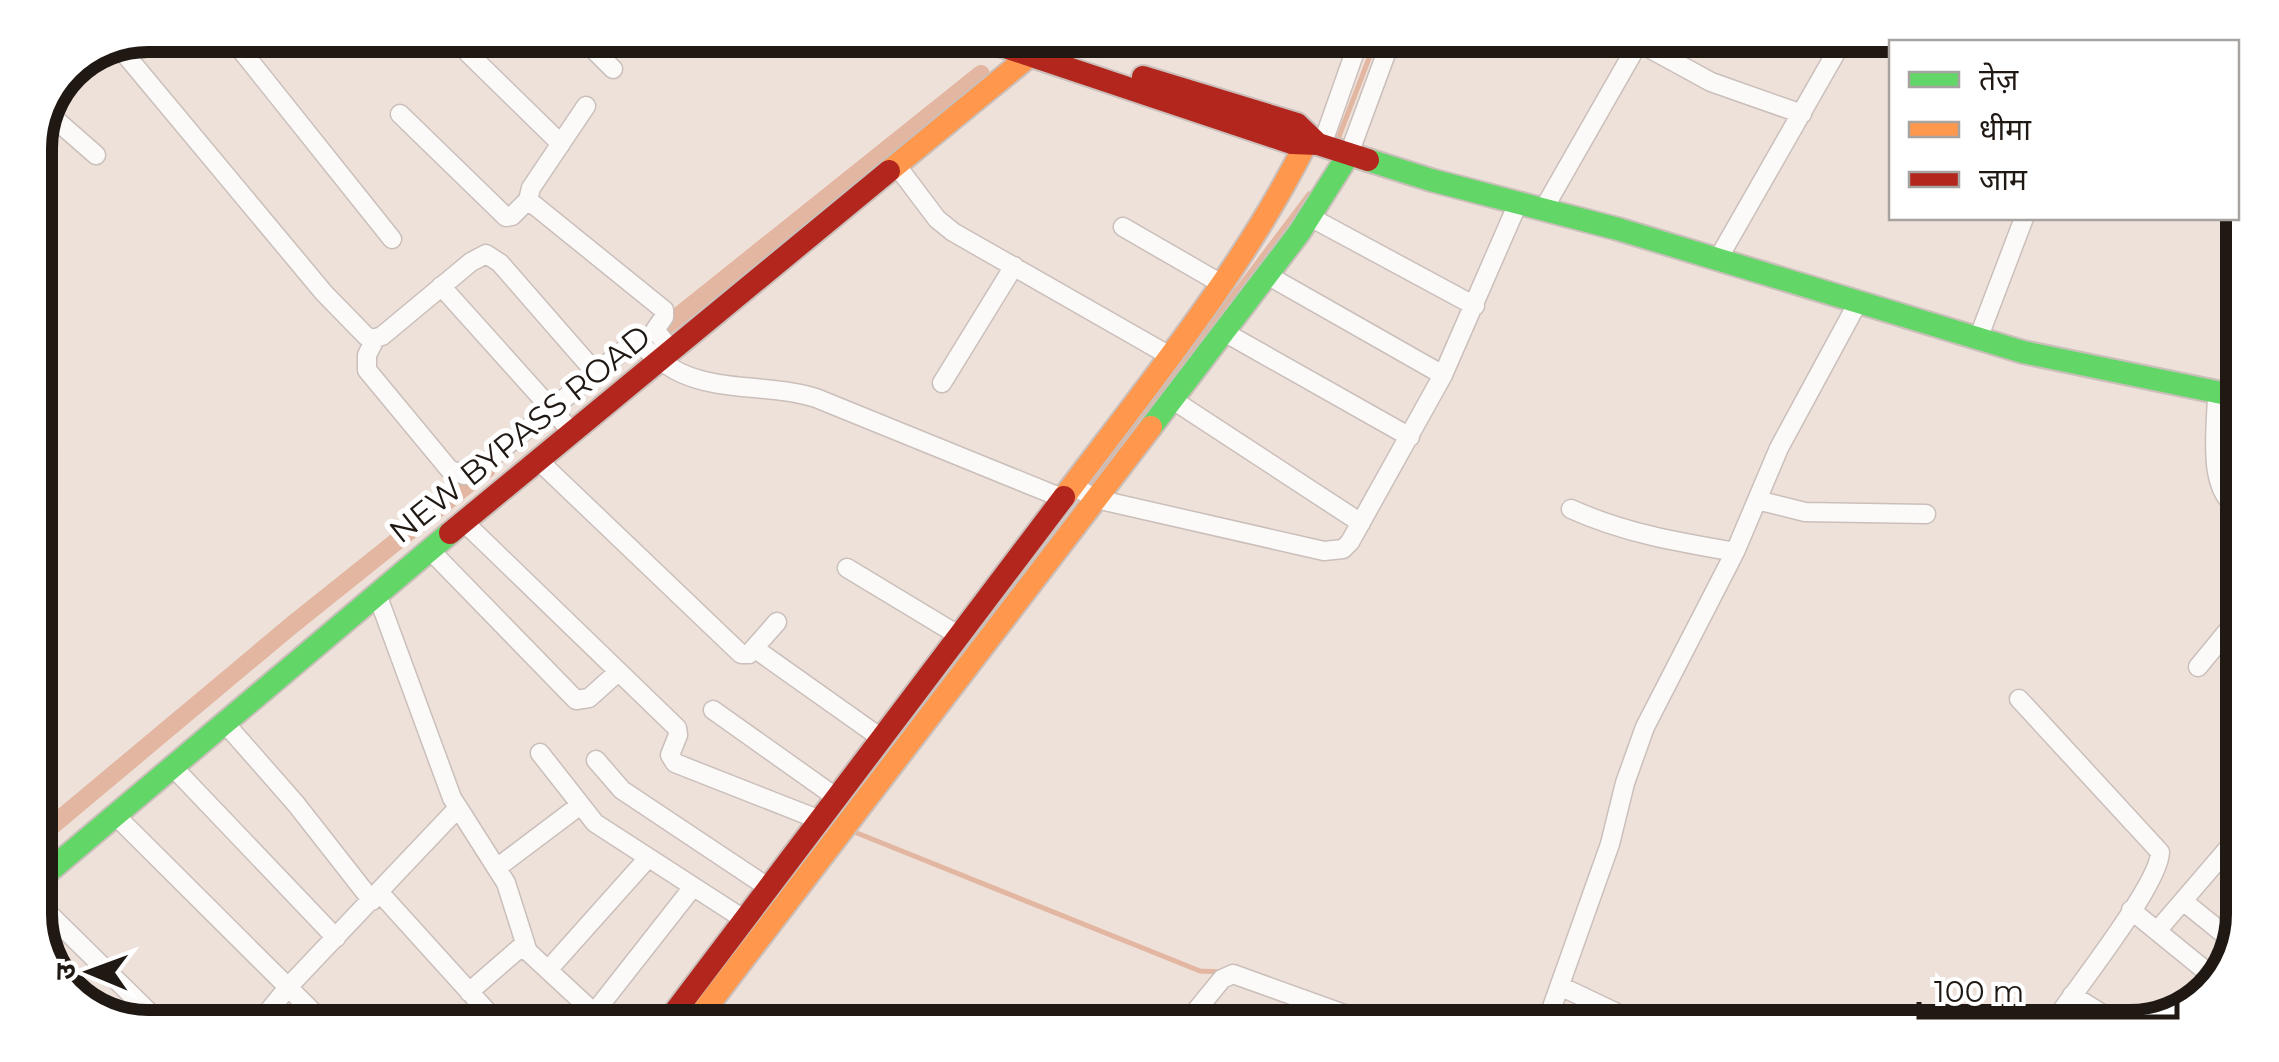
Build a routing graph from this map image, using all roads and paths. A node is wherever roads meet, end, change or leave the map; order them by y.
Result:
1 (242, 52) edge
2 (468, 52) edge
3 (595, 52) edge
4 (1029, 52) edge
5 (1057, 52) edge
6 (1354, 52) edge
7 (1386, 52) edge
8 (1632, 52) edge
9 (1656, 52) edge
10 (1836, 52) edge
11 (126, 55) edge
12 (613, 69) dead end
13 (586, 106) dead end
14 (400, 114) dead end
15 (1802, 114) junction
16 (57, 121) edge
17 (561, 144) junction
18 (1315, 144) junction
19 (1348, 154) junction
20 (96, 155) dead end
21 (897, 166) junction
22 (528, 200) junction
23 (1518, 204) junction
24 (1544, 210) junction
25 (1310, 217) junction
26 (2023, 220) edge
27 (1122, 227) dead end
28 (392, 239) dead end
29 (1718, 259) junction
30 (1014, 266) junction
31 (1267, 275) junction
32 (1220, 283) junction
33 (441, 286) junction
34 (1857, 304) junction
35 (1474, 306) junction
36 (1224, 332) junction
37 (375, 338) junction
38 (1978, 338) junction
39 (656, 347) junction
40 (1170, 356) junction
41 (595, 372) junction
42 (1442, 374) junction
43 (942, 384) dead end
44 (2226, 394) edge
45 (1173, 400) junction
46 (2226, 417) edge
47 (560, 418) junction
48 (1410, 437) junction
49 (539, 461) junction
50 (1080, 494) junction
51 (2226, 499) edge
52 (1756, 500) junction
53 (1570, 509) dead end
54 (1926, 514) dead end
55 (464, 522) junction
56 (1361, 523) junction
57 (430, 550) junction
58 (1736, 552) junction
59 (848, 568) dead end
60 (377, 594) junction
61 (777, 622) dead end
62 (2226, 634) edge
63 (958, 635) junction
64 (754, 648) junction
65 (2198, 667) dead end
66 (618, 672) junction
67 (2019, 699) dead end
68 (713, 710) dead end
69 (224, 722) junction
70 (882, 738) junction
71 (540, 753) dead end
72 (596, 760) dead end
73 (172, 766) junction
74 (836, 798) junction
75 (579, 806) junction
76 (457, 809) junction
77 (116, 814) junction
78 (820, 820) junction
79 (2226, 851) edge
80 (53, 855) edge
81 (648, 858) junction
82 (498, 867) junction
83 (693, 886) junction
84 (769, 888) junction
85 (376, 897) junction
86 (2184, 901) junction
87 (2131, 910) junction
88 (53, 918) edge
89 (745, 920) junction
90 (2158, 931) junction
91 (2224, 934) edge
92 (336, 938) junction
93 (527, 949) junction
94 (548, 970) junction
95 (2207, 972) edge
96 (290, 986) junction
97 (1560, 986) junction
98 (469, 992) junction
99 (2072, 995) junction
100 (137, 1001) junction
101 (131, 1008) edge
102 (145, 1009) edge
103 (270, 1009) edge
104 (311, 1009) edge
105 (485, 1009) edge
106 (589, 1009) edge
107 (604, 1009) edge
108 (676, 1009) edge
109 (705, 1009) edge
110 (1197, 1009) edge
111 (1330, 1009) edge
112 (1552, 1009) edge
113 (1608, 1009) edge
114 (2062, 1009) edge
115 (2094, 1009) edge

1 - 28 street
2 - 17 street
3 - 12 street
4 - 21 street, NEW BYPASS ROAD
5 - 18 street
6 - 18 street
7 - 19 street
8 - 24 street
9 - 15 street
10 - 15 street
11 - 37 street
13 - 17 street
14 - 22 street
15 - 29 street
16 - 20 street
17 - 22 street
18 - 19 street
18 - 32 street
19 - 23 street
19 - 25 street
21 - 30 street
21 - 39 street, NEW BYPASS ROAD
22 - 39 street
23 - 24 street
23 - 35 street
24 - 29 street
25 - 31 street
25 - 35 street
26 - 38 street
27 - 32 street
29 - 34 street
30 - 40 street
30 - 43 street
31 - 36 street
31 - 42 street
32 - 40 street
33 - 37 street
33 - 41 street
33 - 47 street
34 - 38 street
34 - 52 street
35 - 42 street
36 - 45 street
36 - 48 street
37 - 47 street
38 - 44 street
39 - 41 street
39 - 47 street, NEW BYPASS ROAD
39 - 50 street
40 - 50 street
41 - 47 street
42 - 48 street
45 - 50 street
45 - 56 street
46 - 51 street
47 - 49 street, NEW BYPASS ROAD
48 - 56 street
49 - 55 street, NEW BYPASS ROAD
49 - 64 street
50 - 56 street
50 - 63 street
50 - 109 street
52 - 54 street
52 - 58 street
53 - 58 street
55 - 57 street, NEW BYPASS ROAD
55 - 66 street
57 - 60 street, NEW BYPASS ROAD
57 - 66 street
58 - 97 street
59 - 63 street
60 - 69 street, NEW BYPASS ROAD
60 - 76 street
61 - 64 street
62 - 65 street
63 - 70 street
64 - 70 street
66 - 78 street
67 - 87 street
68 - 74 street
69 - 73 street, NEW BYPASS ROAD
69 - 85 street
70 - 74 street
71 - 75 street
72 - 84 street
73 - 77 street, NEW BYPASS ROAD
73 - 92 street
74 - 78 street
75 - 81 street
75 - 82 street
76 - 82 street
76 - 85 street
77 - 80 street, NEW BYPASS ROAD
77 - 96 street
78 - 84 street
79 - 86 street
81 - 83 street
81 - 94 street
82 - 93 street
83 - 89 street
83 - 107 street
84 - 89 street
85 - 92 street
85 - 98 street
86 - 90 street
86 - 91 street
87 - 90 street
87 - 99 street
88 - 100 street
89 - 108 street
90 - 95 street
92 - 96 street
93 - 94 street
93 - 98 street
94 - 106 street
96 - 103 street
96 - 104 street
97 - 112 street
97 - 113 street
98 - 105 street
99 - 114 street
99 - 115 street
100 - 101 street
100 - 102 street
110 - 111 street

